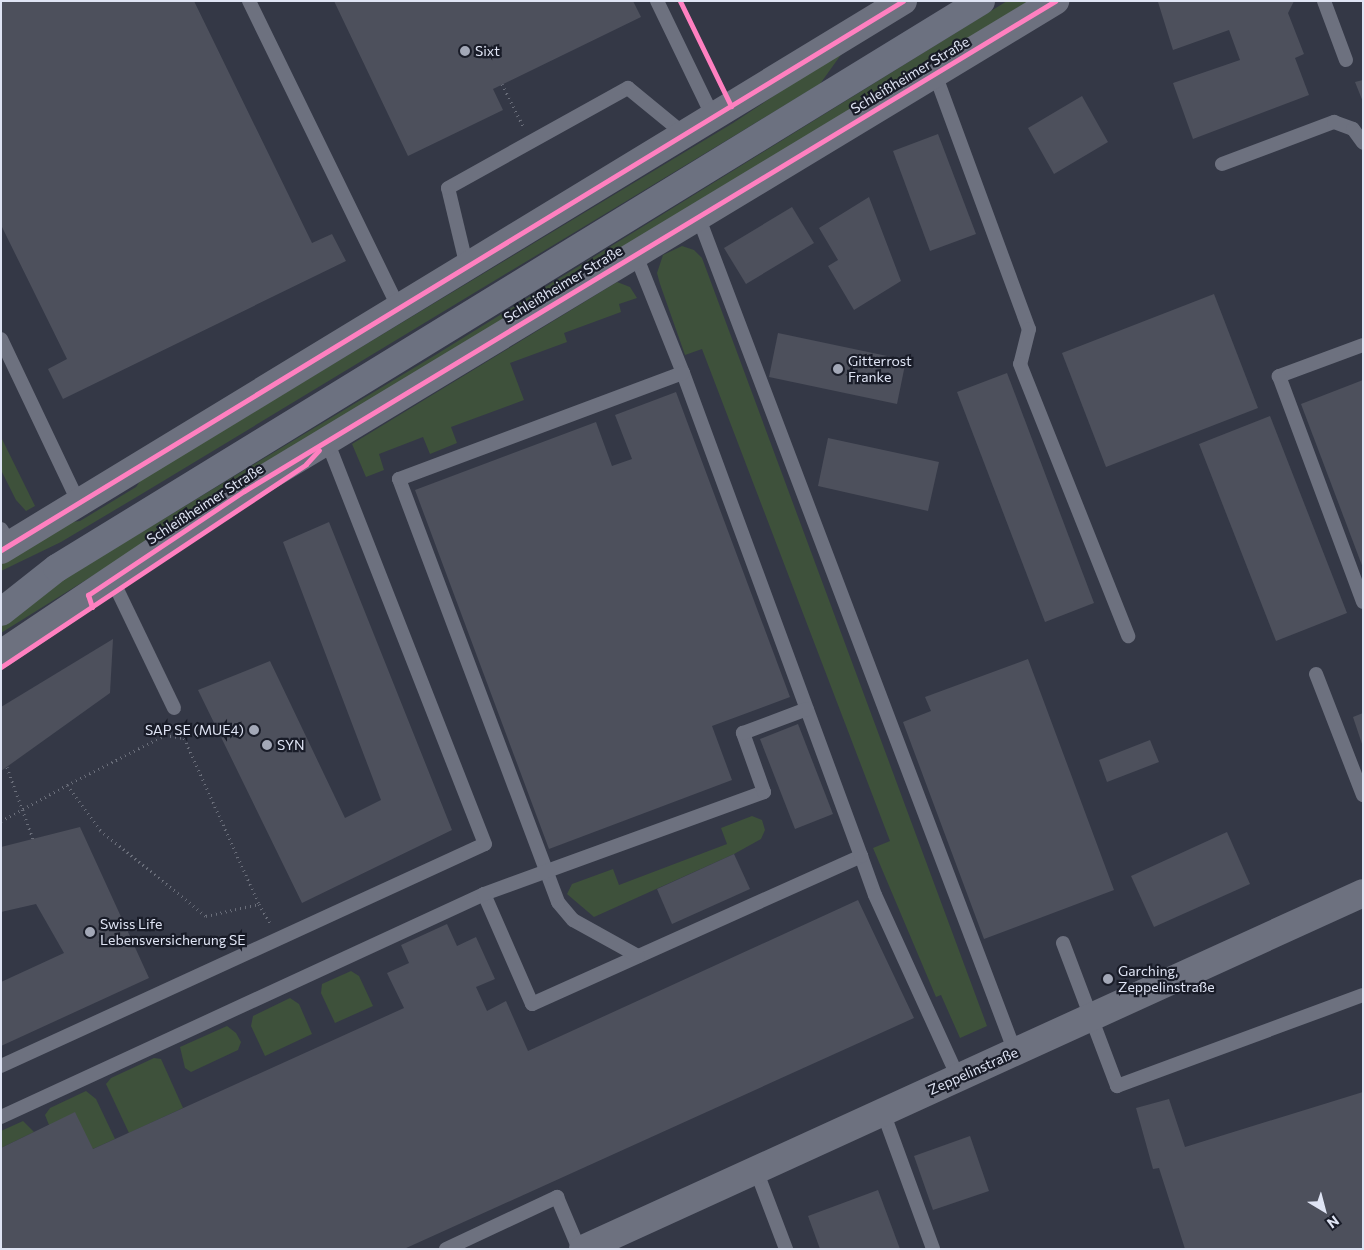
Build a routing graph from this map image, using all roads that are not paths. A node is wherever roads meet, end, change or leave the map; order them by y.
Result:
1 (249, 1) edge
2 (657, 1) edge
3 (903, 1) edge
4 (982, 1) edge
5 (1055, 1) edge
6 (1324, 1) edge
7 (1346, 60) dead end
8 (935, 74) junction
9 (713, 117) junction
10 (684, 134) junction
11 (1363, 143) edge
12 (1222, 164) dead end
13 (698, 216) junction
14 (635, 253) junction
15 (467, 267) junction
16 (398, 309) junction
17 (1, 339) edge
18 (1363, 345) edge
19 (683, 373) junction
20 (327, 441) junction
21 (80, 504) junction
22 (4, 541) edge
23 (57, 568) junction
24 (112, 578) junction
25 (1, 589) edge
26 (1363, 602) edge
27 (1, 612) edge
28 (1128, 636) dead end
29 (1, 654) edge
30 (1316, 674) dead end
31 (174, 708) dead end
32 (807, 709) junction
33 (1363, 795) edge
34 (861, 856) junction
35 (547, 873) junction
36 (1363, 893) edge
37 (484, 894) junction
38 (1063, 943) dead end
39 (638, 956) junction
40 (1363, 994) edge
41 (1090, 1017) junction
42 (1015, 1052) junction
43 (1, 1066) edge
44 (958, 1077) junction
45 (883, 1112) junction
46 (1, 1117) edge
47 (756, 1170) junction
48 (446, 1249) edge
49 (579, 1249) edge
50 (583, 1249) edge
51 (786, 1249) edge
52 (933, 1249) edge

1 - 16 lane
2 - 9 lane
3 - 9 street
4 - 23 main road, Schleißheimer Straße
5 - 8 street, Schleißheimer Straße
6 - 7 lane
8 - 13 street, Schleißheimer Straße
8 - 28 lane
9 - 10 street
10 - 15 street
10 - 15 lane
11 - 12 lane
13 - 14 street, Schleißheimer Straße
13 - 42 lane
14 - 19 lane
14 - 20 street, Schleißheimer Straße
15 - 16 street
16 - 21 street
17 - 21 lane
18 - 26 lane
19 - 32 lane
19 - 35 lane
20 - 24 street, Schleißheimer Straße
20 - 43 lane
21 - 22 street
23 - 25 main road, Schleißheimer Straße
23 - 27 main road, Schleißheimer Straße
24 - 29 street, Schleißheimer Straße
24 - 31 lane
30 - 33 lane
32 - 34 lane
32 - 35 lane
34 - 39 lane
34 - 44 lane
35 - 37 lane
35 - 39 lane
36 - 41 street, Zeppelinstraße
37 - 39 lane
37 - 46 lane
38 - 41 lane
40 - 41 lane
41 - 42 street, Zeppelinstraße
42 - 44 street, Zeppelinstraße
44 - 45 street, Zeppelinstraße
45 - 47 street, Zeppelinstraße
45 - 52 lane
47 - 50 street, Zeppelinstraße
47 - 51 lane
48 - 49 lane

